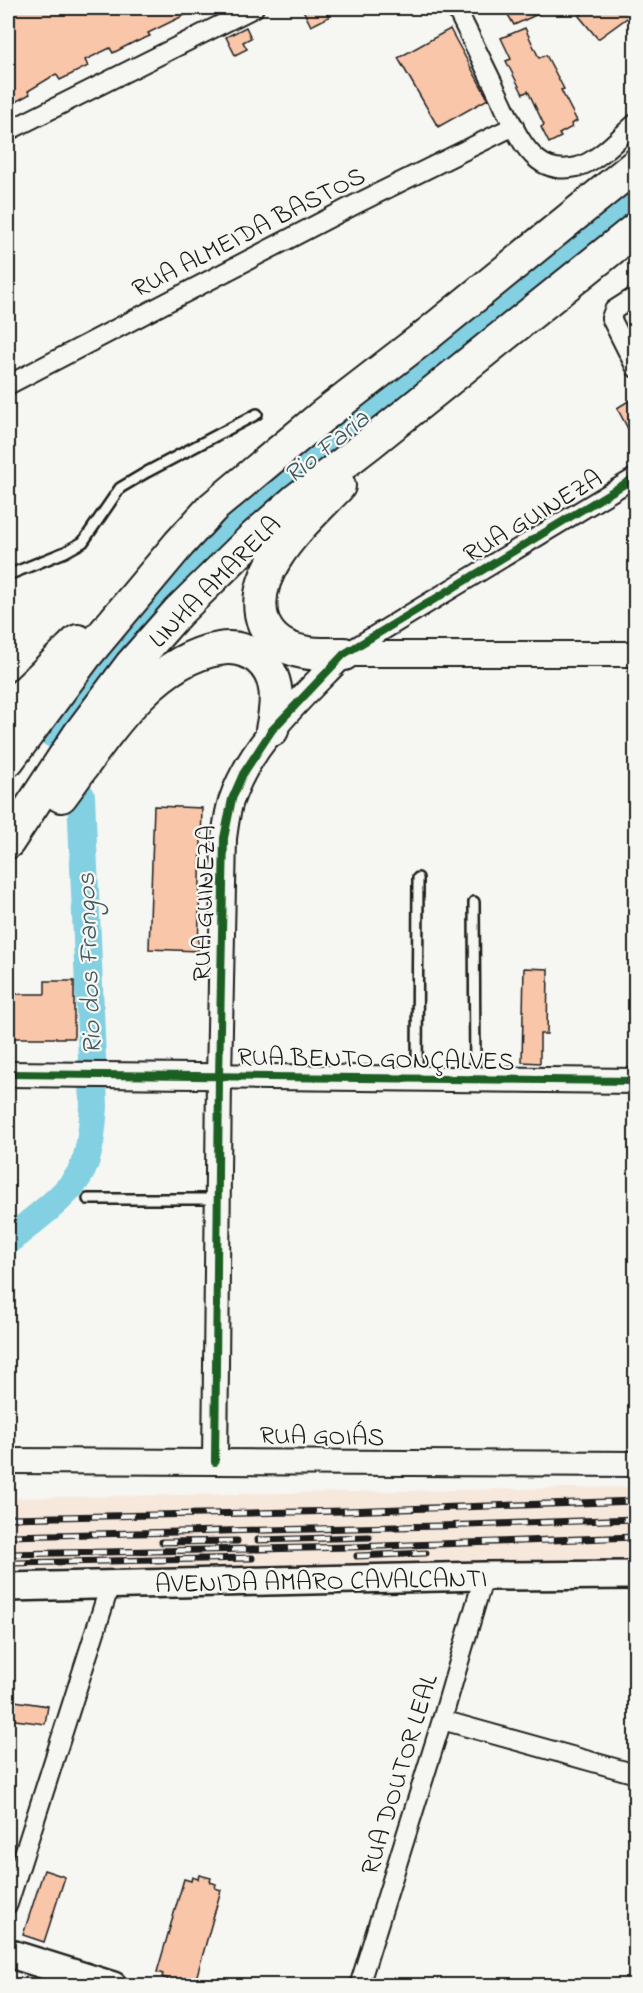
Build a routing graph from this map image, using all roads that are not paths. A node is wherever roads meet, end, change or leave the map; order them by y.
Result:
1 (254, 8) edge
2 (456, 8) edge
3 (636, 123) edge
4 (514, 126) junction
5 (8, 131) edge
6 (636, 158) edge
7 (636, 165) edge
8 (608, 187) junction
9 (636, 229) edge
10 (636, 296) edge
11 (636, 368) edge
12 (8, 385) edge
13 (257, 414) dead end
14 (370, 443) junction
15 (636, 477) edge
16 (8, 575) edge
17 (131, 601) junction
18 (344, 654) junction
19 (636, 654) edge
20 (8, 709) edge
21 (272, 730) junction
22 (8, 760) edge
23 (8, 842) edge
24 (8, 862) edge
25 (418, 878) dead end
26 (474, 902) dead end
27 (8, 1074) edge
28 (219, 1077) junction
29 (417, 1079) junction
30 (475, 1080) junction
31 (636, 1081) edge
32 (88, 1199) dead end
33 (218, 1199) junction
34 (8, 1461) edge
35 (215, 1462) junction
36 (636, 1464) edge
37 (636, 1575) edge
38 (484, 1576) junction
39 (110, 1585) junction
40 (8, 1587) edge
41 (442, 1720) junction
42 (636, 1774) edge
43 (8, 1904) edge
44 (8, 1953) edge
45 (113, 1986) edge
46 (359, 1986) edge

1 - 5 street
2 - 4 street
3 - 4 street
4 - 12 street, RUA ALMEIDA BASTOS
6 - 8 highway
7 - 8 highway, LINHA AMARELA
8 - 17 highway, LINHA AMARELA
9 - 14 highway, LINHA AMARELA
10 - 11 street
13 - 16 lane
14 - 18 highway
14 - 23 highway, LINHA AMARELA
15 - 18 street, RUA GUINEZA
17 - 20 highway
17 - 22 highway, LINHA AMARELA
18 - 19 street
18 - 21 street, RUA GUINEZA
21 - 24 highway
21 - 28 street, RUA GUINEZA
25 - 29 lane
26 - 30 lane
27 - 28 street, RUA BENTO GONÇALVES
28 - 29 street, RUA BENTO GONÇALVES
28 - 33 street, RUA GUINEZA
29 - 30 street, RUA BENTO GONÇALVES
30 - 31 street, RUA BENTO GONÇALVES
32 - 33 lane
33 - 35 street, RUA GUINEZA
34 - 35 street, RUA GOIÁS
35 - 36 street, RUA GOIÁS
37 - 38 main road, AVENIDA AMARO CAVALCANTI
38 - 39 main road, AVENIDA AMARO CAVALCANTI
38 - 41 street, RUA DOUTOR LEAL
39 - 40 main road, AVENIDA AMARO CAVALCANTI
39 - 43 street
41 - 42 street
41 - 46 street, RUA DOUTOR LEAL
44 - 45 main road

